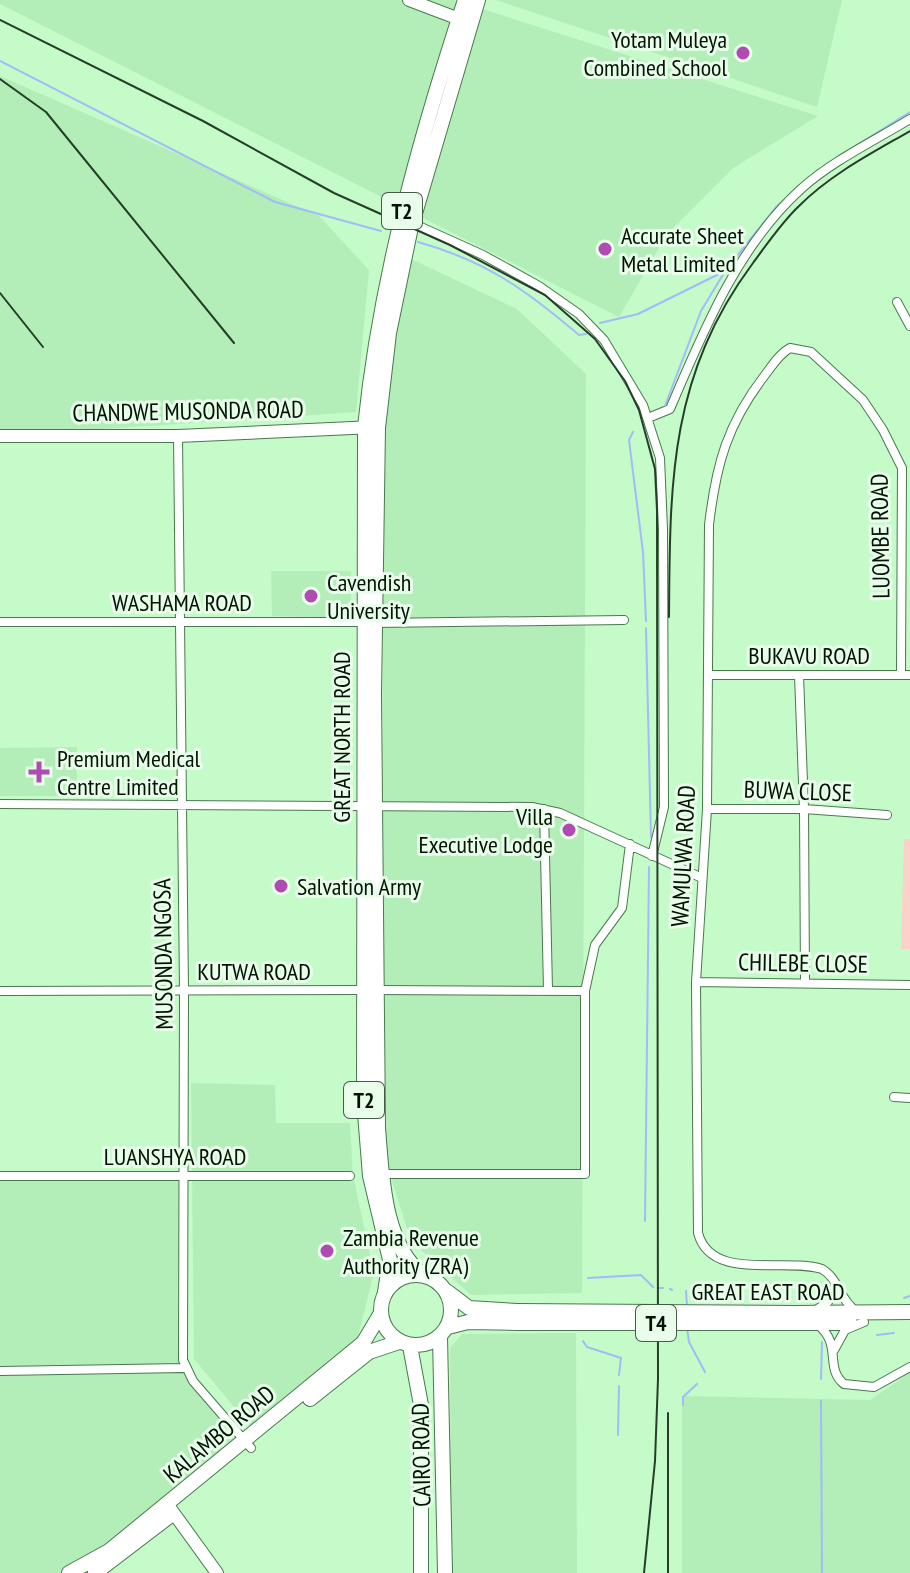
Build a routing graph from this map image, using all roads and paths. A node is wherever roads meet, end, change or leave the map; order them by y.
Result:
1 (409, 0) edge
2 (465, 0) edge
3 (478, 0) edge
4 (465, 21) junction
5 (910, 119) edge
6 (412, 223) junction
7 (897, 302) dead end
8 (910, 326) edge
9 (794, 347) joint
10 (648, 418) junction
11 (371, 427) junction
12 (0, 436) edge
13 (178, 436) junction
14 (906, 465) edge
15 (624, 620) dead end
16 (0, 622) edge
17 (181, 622) junction
18 (369, 622) junction
19 (906, 674) edge
20 (708, 675) junction
21 (799, 675) junction
22 (0, 804) edge
23 (180, 806) junction
24 (369, 806) junction
25 (544, 809) junction
26 (707, 809) junction
27 (804, 809) junction
28 (887, 815) dead end
29 (630, 844) junction
30 (652, 856) junction
31 (702, 878) junction
32 (696, 982) junction
33 (805, 982) junction
34 (910, 985) edge
35 (369, 990) junction
36 (548, 990) junction
37 (0, 991) edge
38 (184, 991) junction
39 (585, 991) junction
40 (894, 1097) dead end
41 (910, 1098) edge
42 (382, 1174) junction
43 (0, 1176) edge
44 (183, 1176) junction
45 (350, 1176) dead end
46 (423, 1275) junction
47 (837, 1283) junction
48 (442, 1286) junction
49 (385, 1292) junction
50 (910, 1312) edge
51 (381, 1313) junction
52 (517, 1317) junction
53 (814, 1318) junction
54 (862, 1318) junction
55 (910, 1319) edge
56 (444, 1332) junction
57 (405, 1344) junction
58 (834, 1351) junction
59 (910, 1367) edge
60 (184, 1368) junction
61 (0, 1371) edge
62 (248, 1445) junction
63 (171, 1509) junction
64 (421, 1542) junction
65 (445, 1542) junction
66 (421, 1568) edge
67 (445, 1568) edge
68 (69, 1573) edge
69 (95, 1573) edge
70 (217, 1573) edge

1 - 4 street
2 - 4 main road, GREAT NORTH ROAD / T2
3 - 4 main road, GREAT NORTH ROAD / T2
4 - 6 main road, GREAT NORTH ROAD / T2
4 - 11 main road, GREAT NORTH ROAD / T2
5 - 10 street
6 - 10 street
6 - 11 main road, GREAT NORTH ROAD / T2
7 - 8 street
9 - 14 street, LUOMBE ROAD
9 - 20 street, WAMULWA ROAD
10 - 30 street
11 - 13 street, CHANDWE MUSONDA ROAD
11 - 18 main road, GREAT NORTH ROAD / T2
12 - 13 street, CHANDWE MUSONDA ROAD
13 - 17 street, MUSONDA NGOSA
14 - 19 street, LUOMBE ROAD
15 - 18 street, WASHAMA ROAD
16 - 17 street, WASHAMA ROAD
17 - 18 street, WASHAMA ROAD
17 - 23 street, MUSONDA NGOSA
18 - 24 main road, GREAT NORTH ROAD / T2
18 - 24 main road, GREAT NORTH ROAD / T2
19 - 21 street, BUKAVU ROAD
20 - 21 street, BUKAVU ROAD
20 - 26 street, WAMULWA ROAD
21 - 27 street
22 - 23 street
23 - 24 street
23 - 38 street, MUSONDA NGOSA
24 - 25 street
24 - 35 main road, GREAT NORTH ROAD / T2
25 - 29 street
25 - 36 street
26 - 27 street, BUWA CLOSE
26 - 31 street, WAMULWA ROAD
27 - 28 street, BUWA CLOSE
27 - 33 street
29 - 30 street
29 - 39 street
30 - 31 street
31 - 32 street, WAMULWA ROAD
32 - 33 street, CHILEBE CLOSE
32 - 47 street, WAMULWA ROAD
33 - 34 street, CHILEBE CLOSE
35 - 36 street, KUTWA ROAD
35 - 38 street, KUTWA ROAD
35 - 42 main road, GREAT NORTH ROAD / T2
35 - 49 main road, GREAT NORTH ROAD / T2
36 - 39 street, KUTWA ROAD
37 - 38 street, KUTWA ROAD
38 - 44 street, MUSONDA NGOSA
39 - 42 street
40 - 41 street
42 - 46 main road, GREAT NORTH ROAD / T2
43 - 44 street, LUANSHYA ROAD
44 - 45 street, LUANSHYA ROAD
44 - 60 street, MUSONDA NGOSA
46 - 48 main road
46 - 49 main road
47 - 53 street
47 - 54 street, WAMULWA ROAD
48 - 52 main road, GREAT EAST ROAD / T4
48 - 56 main road
49 - 51 main road
50 - 54 main road, GREAT EAST ROAD / T4
51 - 57 main road
51 - 62 main road, KALAMBO ROAD
52 - 53 main road, GREAT EAST ROAD / T4, bridge
52 - 56 main road, GREAT EAST ROAD / T4
53 - 54 main road, GREAT EAST ROAD / T4
53 - 58 street
54 - 55 main road, GREAT EAST ROAD / T4
54 - 58 street
56 - 57 main road
56 - 65 main road, CAIRO ROAD
57 - 62 main road, KALAMBO ROAD
57 - 64 main road, CAIRO ROAD
58 - 59 street
60 - 61 street
60 - 62 street
62 - 63 main road, KALAMBO ROAD
63 - 68 main road, KALAMBO ROAD
63 - 69 main road, KALAMBO ROAD
63 - 70 street
64 - 65 main road
64 - 66 main road, CAIRO ROAD
65 - 67 main road, CAIRO ROAD
66 - 67 main road

